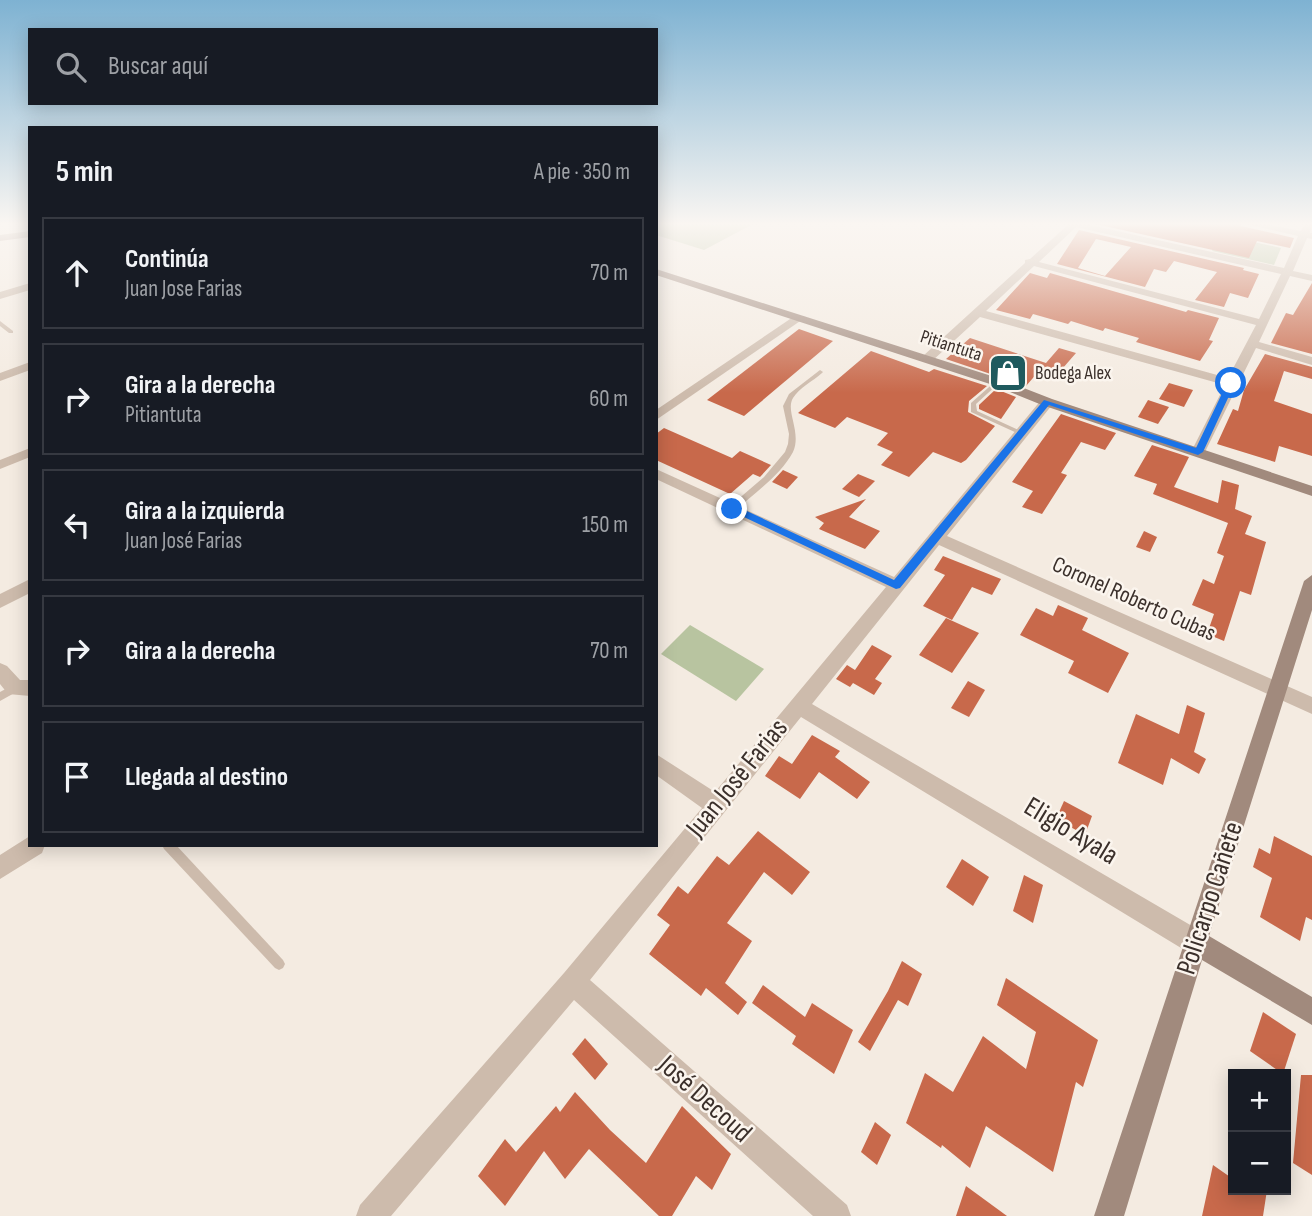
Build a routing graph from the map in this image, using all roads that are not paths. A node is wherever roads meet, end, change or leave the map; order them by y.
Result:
1 (681, 280) edge
2 (1010, 280) edge
3 (1096, 280) edge
4 (1285, 280) edge
5 (28, 287) edge
6 (0, 296) edge
7 (976, 312) junction
8 (800, 317) junction
9 (0, 323) edge
10 (1261, 323) junction
11 (11, 332) dead end
12 (1251, 343) junction
13 (927, 359) junction
14 (1312, 361) edge
15 (28, 367) edge
16 (820, 372) dead end
17 (0, 377) edge
18 (997, 382) junction
19 (1231, 383) junction
20 (1047, 402) junction
21 (658, 414) edge
22 (1021, 433) junction
23 (1198, 452) junction
24 (28, 453) edge
25 (0, 465) edge
26 (658, 474) edge
27 (1312, 491) edge
28 (732, 509) junction
29 (935, 537) junction
30 (1312, 581) edge
31 (896, 585) junction
32 (28, 586) edge
33 (0, 602) edge
34 (0, 671) edge
35 (15, 691) edge
36 (1279, 691) junction
37 (797, 705) junction
38 (1312, 706) edge
39 (658, 765) edge
40 (716, 804) junction
41 (31, 847) edge
42 (170, 847) edge
43 (0, 868) edge
44 (1195, 942) junction
45 (279, 964) dead end
46 (573, 982) junction
47 (1312, 1013) edge
48 (371, 1216) edge
49 (836, 1216) edge
50 (1109, 1216) edge

1 - 8 street, Pitiantuta
2 - 7 street
3 - 10 street
4 - 10 street
5 - 6 street
7 - 13 street
7 - 19 street
8 - 13 street, Pitiantuta
8 - 21 street
9 - 11 lane
10 - 12 street
12 - 14 street
12 - 19 street
13 - 18 street, Pitiantuta
15 - 17 street
16 - 28 lane
18 - 20 street, Pitiantuta
18 - 22 lane
19 - 23 street
20 - 22 street, Juan José Farias
20 - 23 street, Pitiantuta
22 - 29 street, Juan José Farias
23 - 27 street, Pitiantuta
24 - 25 street
26 - 28 street
28 - 31 street
29 - 31 street, Juan José Farias
29 - 36 street, Coronel Roberto Cubas
30 - 36 street, Policarpo Cañete
31 - 37 street, Juan José Farias
32 - 33 street
34 - 35 street
36 - 38 street, Coronel Roberto Cubas
36 - 44 street, Policarpo Cañete
37 - 40 street, Juan José Farias
37 - 44 street, Eligio Ayala
39 - 40 street
40 - 46 street, Juan José Farias
41 - 43 street
42 - 45 lane
44 - 47 street, Eligio Ayala
44 - 50 street, Policarpo Cañete
46 - 48 street, Juan José Farias
46 - 49 street, José Decoud

